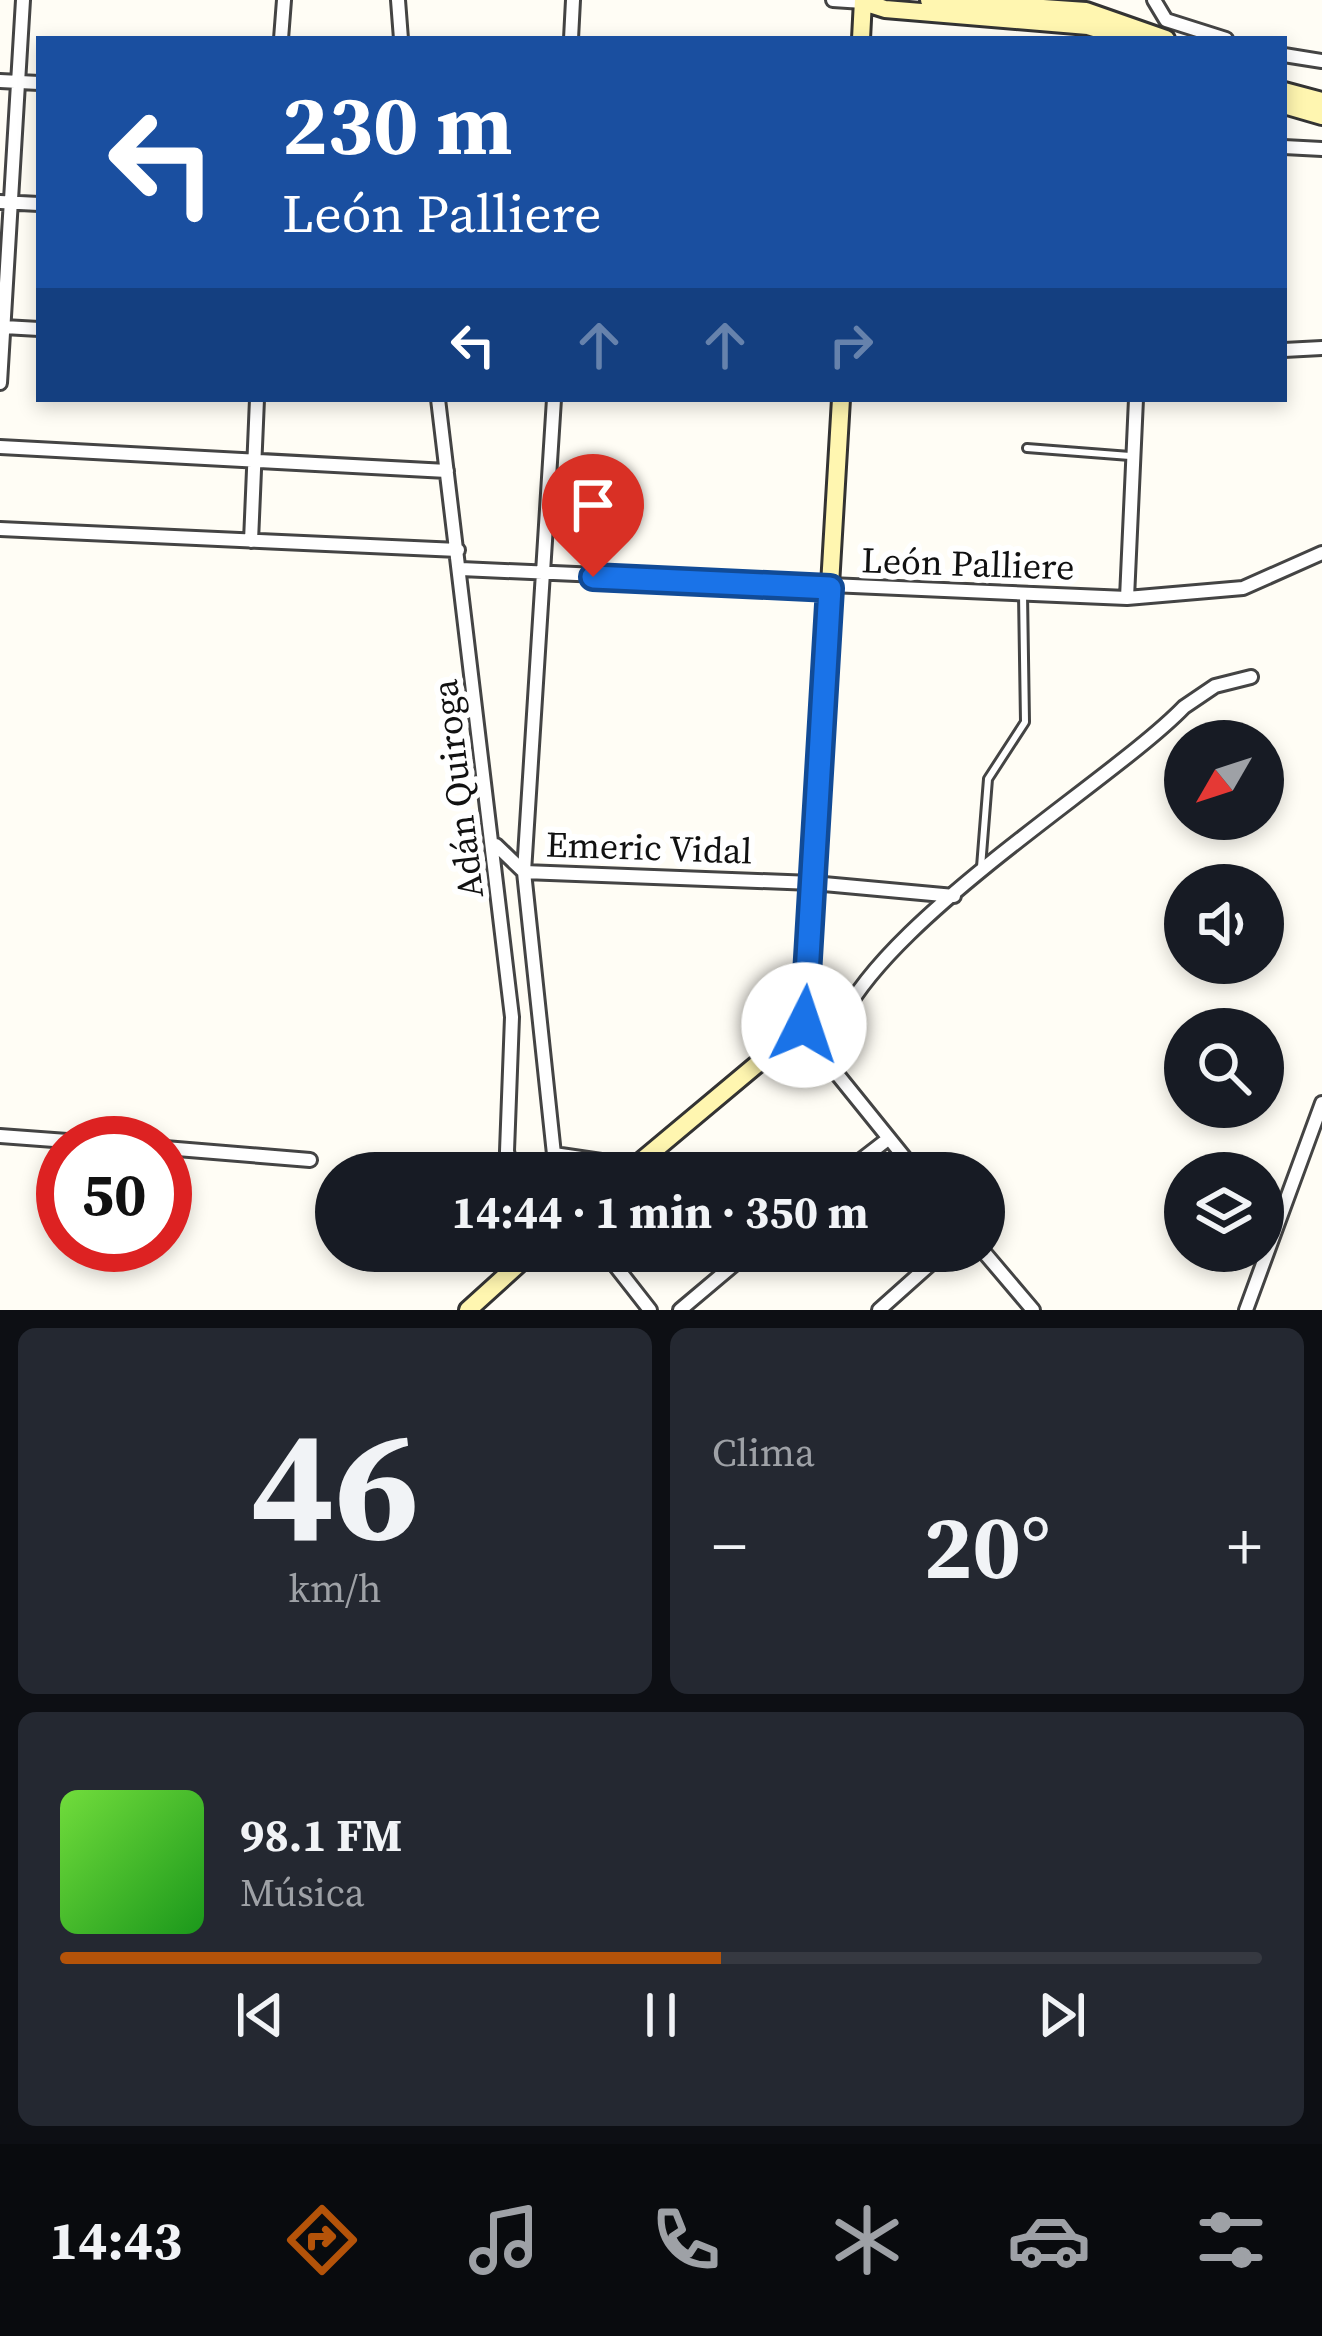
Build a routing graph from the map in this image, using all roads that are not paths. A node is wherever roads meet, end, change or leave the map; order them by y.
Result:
1 (23, 0) edge
2 (284, 0) edge
3 (398, 0) edge
4 (573, 0) edge
5 (833, 0) edge
6 (929, 0) edge
7 (1154, 0) edge
8 (866, 1) edge
9 (1021, 20) junction
10 (280, 36) edge
11 (401, 36) edge
12 (571, 36) edge
13 (861, 36) edge
14 (1023, 36) edge
15 (1121, 36) edge
16 (1157, 36) edge
17 (1217, 36) edge
18 (1287, 56) edge
19 (1322, 62) edge
20 (0, 81) edge
21 (18, 82) junction
22 (36, 83) edge
23 (1287, 92) edge
24 (1322, 101) edge
25 (1287, 106) edge
26 (1322, 116) edge
27 (1287, 147) edge
28 (1322, 149) edge
29 (5, 202) edge
30 (36, 204) edge
31 (4, 327) junction
32 (36, 329) edge
33 (1322, 348) edge
34 (1287, 350) edge
35 (0, 383) edge
36 (257, 402) edge
37 (438, 402) edge
38 (554, 402) edge
39 (841, 402) edge
40 (1136, 402) edge
41 (0, 447) edge
42 (1027, 448) dead end
43 (1133, 457) junction
44 (255, 460) junction
45 (447, 471) junction
46 (0, 529) edge
47 (251, 541) junction
48 (458, 550) junction
49 (1322, 554) edge
50 (461, 569) junction
51 (546, 575) junction
52 (830, 588) junction
53 (1023, 594) junction
54 (1127, 598) junction
55 (1250, 677) dead end
56 (496, 844) junction
57 (524, 872) junction
58 (979, 875) junction
59 (813, 883) junction
60 (954, 896) junction
61 (532, 965) junction
62 (508, 975) junction
63 (1322, 1103) edge
64 (0, 1136) edge
65 (36, 1139) edge
66 (888, 1139) junction
67 (192, 1150) edge
68 (509, 1152) edge
69 (554, 1152) edge
70 (652, 1152) edge
71 (871, 1152) edge
72 (899, 1152) edge
73 (310, 1160) dead end
74 (509, 1272) edge
75 (620, 1272) edge
76 (725, 1272) edge
77 (922, 1272) edge
78 (1001, 1272) edge
79 (468, 1310) edge
80 (650, 1310) edge
81 (680, 1310) edge
82 (879, 1310) edge
83 (1033, 1310) edge
84 (1246, 1310) edge

1 - 21 street
2 - 10 street
3 - 11 street
4 - 12 street
5 - 8 street
6 - 16 main road
7 - 17 street
8 - 9 main road
8 - 13 main road
9 - 14 lane
9 - 15 main road
18 - 19 street
20 - 21 street
21 - 22 street
21 - 29 street
23 - 24 main road
25 - 26 main road
27 - 28 street
29 - 30 street
29 - 31 street
31 - 32 street
31 - 35 street
33 - 34 street
36 - 44 street
37 - 45 street, Adán Quiroga
38 - 51 street, Adán Quiroga
39 - 52 main road
40 - 43 street
41 - 44 street
42 - 43 lane
43 - 54 street
44 - 45 street
44 - 47 street
45 - 48 street, Adán Quiroga
46 - 47 street
47 - 48 street
48 - 50 street, Adán Quiroga
49 - 54 street, León Palliere
50 - 51 street, León Palliere
50 - 56 street, Adán Quiroga
51 - 52 street, León Palliere
51 - 57 street, Adán Quiroga
52 - 53 street, León Palliere
52 - 59 main road
53 - 54 street, León Palliere
53 - 58 lane
55 - 58 street
56 - 57 street, Emeric Vidal
56 - 62 street, Adán Quiroga
57 - 59 street, Emeric Vidal
57 - 61 street, Adán Quiroga
58 - 60 street
59 - 60 street, Emeric Vidal
59 - 70 main road
60 - 66 street
61 - 62 street
61 - 69 street, Adán Quiroga
62 - 68 street, Adán Quiroga
63 - 84 street
64 - 65 street
66 - 71 street
66 - 72 street
67 - 73 street
74 - 79 main road
75 - 80 street
76 - 81 street
77 - 82 street
78 - 83 street

